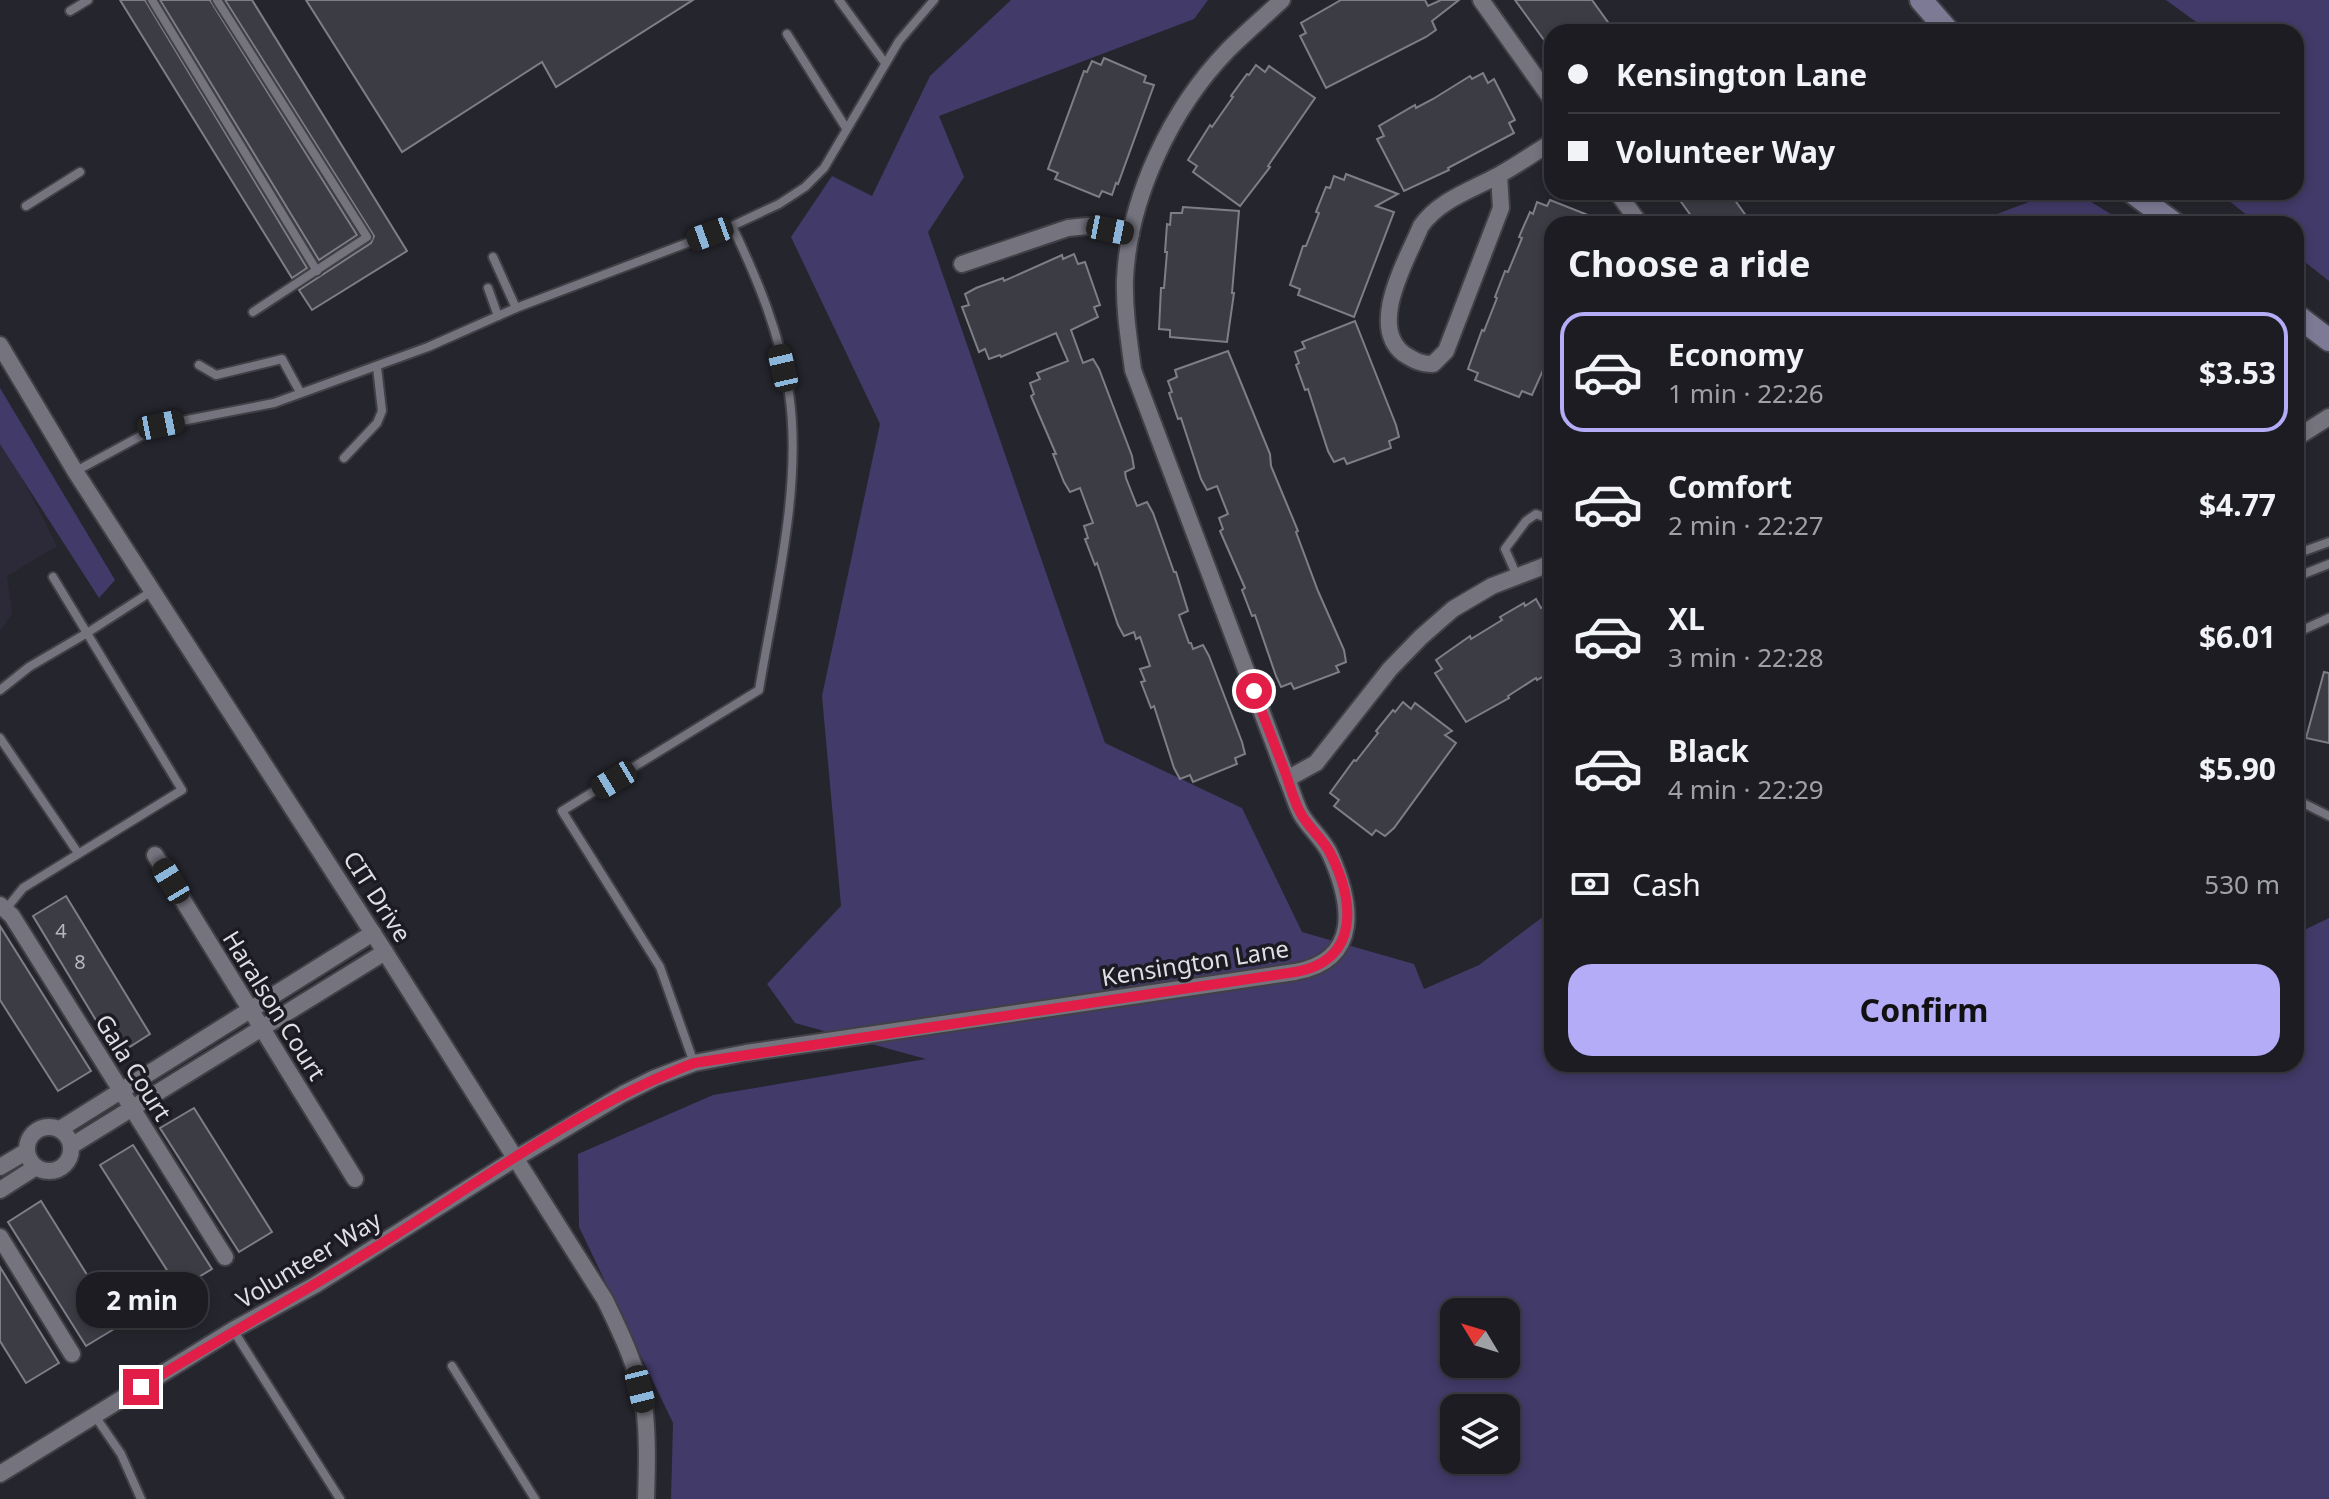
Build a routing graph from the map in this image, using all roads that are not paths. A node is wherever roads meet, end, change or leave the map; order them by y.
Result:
1 (88, 0) edge
2 (152, 0) edge
3 (217, 0) edge
4 (839, 0) edge
5 (934, 0) edge
6 (1282, 0) edge
7 (1481, 0) edge
8 (1921, 0) edge
9 (70, 11) dead end
10 (1942, 24) edge
11 (787, 34) dead end
12 (885, 63) junction
13 (1544, 89) edge
14 (846, 128) junction
15 (1544, 147) edge
16 (80, 172) dead end
17 (1499, 175) junction
18 (2143, 200) edge
19 (26, 206) dead end
20 (2164, 216) edge
21 (732, 226) junction
22 (1131, 234) junction
23 (493, 257) dead end
24 (962, 264) dead end
25 (317, 271) junction
26 (488, 288) dead end
27 (516, 308) junction
28 (253, 312) dead end
29 (498, 316) junction
30 (2304, 321) edge
31 (2329, 340) edge
32 (0, 345) edge
33 (199, 365) dead end
34 (377, 367) junction
35 (300, 392) junction
36 (2329, 417) edge
37 (2304, 433) edge
38 (344, 458) dead end
39 (75, 471) junction
40 (1544, 517) edge
41 (2329, 542) edge
42 (2304, 551) edge
43 (2329, 564) edge
44 (1544, 566) edge
45 (2304, 574) edge
46 (1517, 576) junction
47 (53, 577) dead end
48 (152, 591) junction
49 (2329, 618) edge
50 (2304, 629) edge
51 (87, 633) junction
52 (0, 690) edge
53 (0, 738) edge
54 (1287, 779) junction
55 (2304, 804) edge
56 (2329, 816) edge
57 (78, 853) junction
58 (155, 855) dead end
59 (3, 907) edge
60 (373, 933) junction
61 (385, 952) junction
62 (249, 1011) junction
63 (261, 1030) junction
64 (694, 1063) junction
65 (120, 1091) junction
66 (131, 1109) junction
67 (60, 1129) junction
68 (71, 1146) junction
69 (27, 1151) junction
70 (516, 1158) junction
71 (0, 1167) edge
72 (36, 1167) junction
73 (355, 1179) dead end
74 (0, 1190) edge
75 (0, 1237) edge
76 (225, 1257) dead end
77 (233, 1330) junction
78 (72, 1354) dead end
79 (452, 1366) dead end
80 (95, 1416) junction
81 (0, 1474) edge
82 (141, 1499) edge
83 (340, 1499) edge
84 (535, 1499) edge
85 (646, 1499) edge

1 - 9 lane
2 - 25 lane
3 - 25 lane
4 - 12 lane
5 - 12 lane
6 - 22 street, Kensington Lane
7 - 13 street
8 - 10 main road
11 - 14 lane
12 - 14 lane
14 - 21 lane
15 - 17 street
16 - 19 lane
17 - 17 street
18 - 20 main road
21 - 27 lane
21 - 64 lane
22 - 24 street
22 - 54 street, Kensington Lane
23 - 27 lane
25 - 28 lane
26 - 29 lane
27 - 29 lane
29 - 34 lane
30 - 31 main road
32 - 39 street, CIT Drive
33 - 35 lane
34 - 35 lane
34 - 38 lane
35 - 39 lane
36 - 37 street
39 - 48 street, CIT Drive
40 - 46 lane
41 - 42 lane
43 - 45 lane
44 - 46 street
46 - 54 street
47 - 51 lane
48 - 51 lane
48 - 60 street, CIT Drive
49 - 50 lane
51 - 52 lane
51 - 57 lane
53 - 57 lane
54 - 64 street, Kensington Lane
55 - 56 lane
57 - 59 lane
58 - 62 street, Haralson Court
59 - 65 street, Gala Court
60 - 61 street, CIT Drive
60 - 62 street
61 - 63 street
61 - 70 street, CIT Drive
62 - 63 street, Haralson Court
62 - 65 street
63 - 66 street
63 - 73 street, Haralson Court
64 - 70 street, Kensington Lane
65 - 66 street, Gala Court
65 - 67 street
66 - 68 street
66 - 76 street, Gala Court
67 - 68 street
67 - 69 street
68 - 72 street
69 - 71 street
69 - 72 street
70 - 77 street, Volunteer Way
70 - 85 street, CIT Drive
72 - 74 street
75 - 78 street
77 - 80 street, Volunteer Way
77 - 83 lane
79 - 84 lane
80 - 81 street, Volunteer Way
80 - 82 lane

